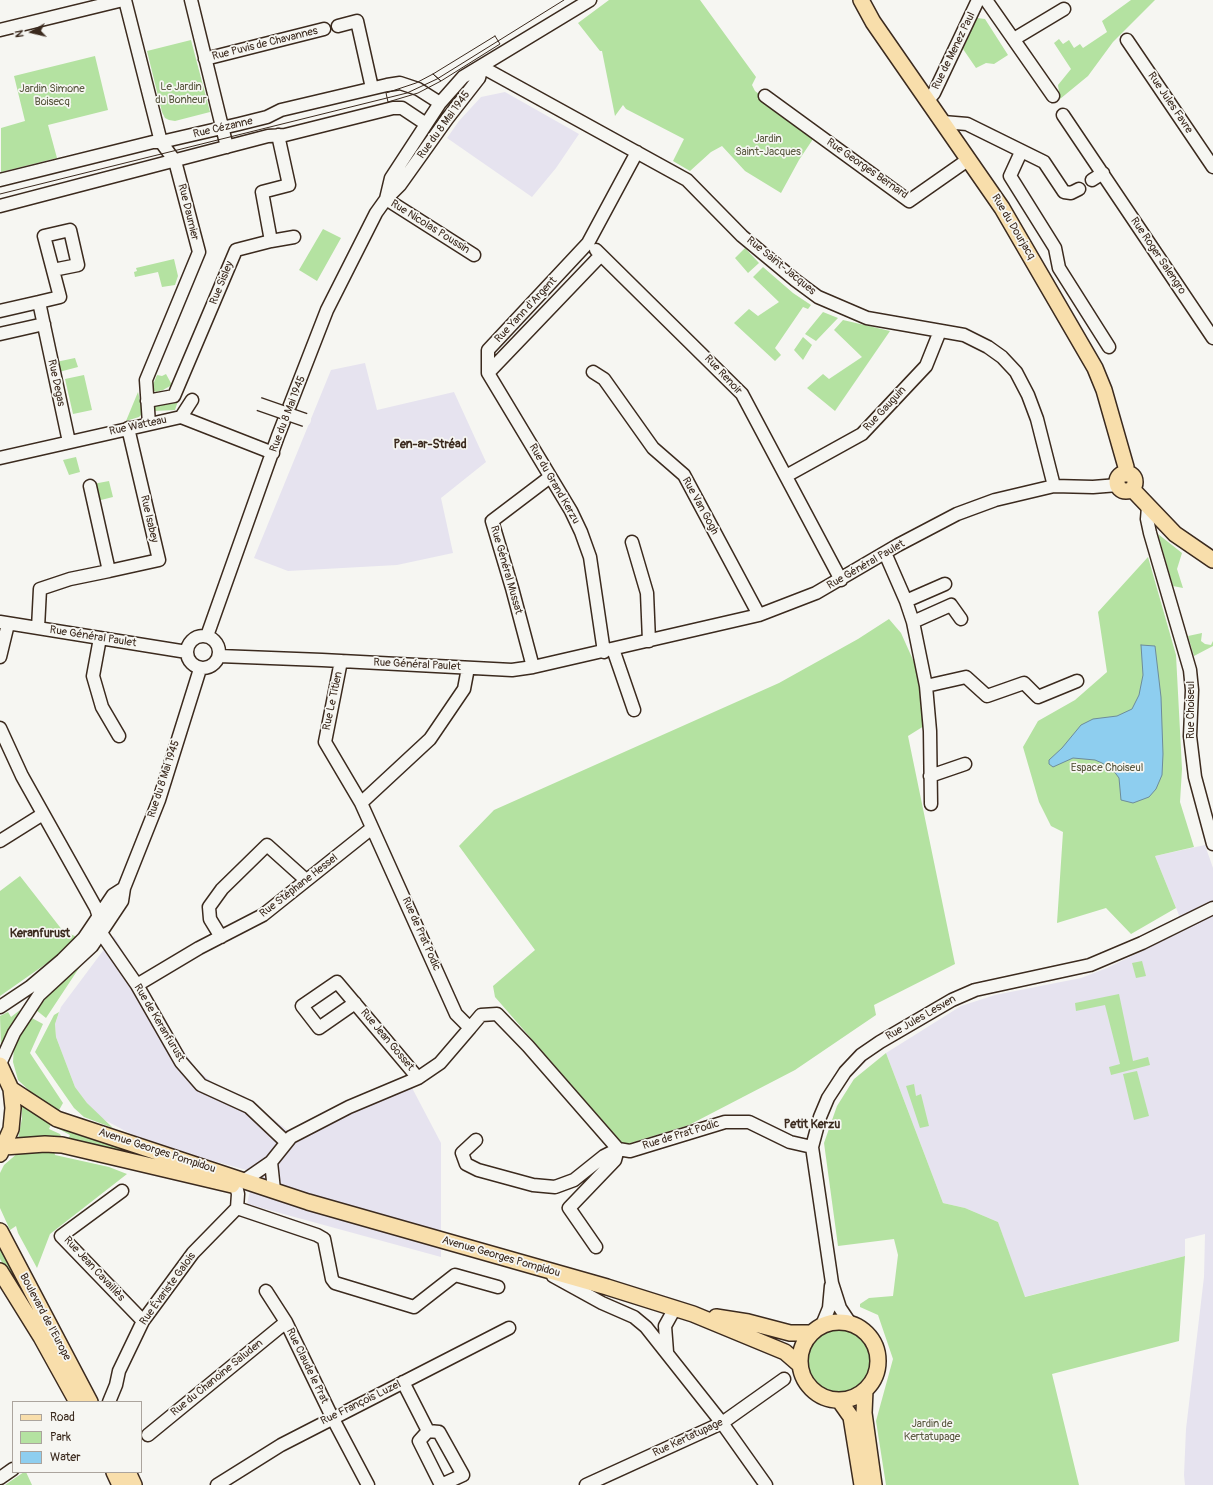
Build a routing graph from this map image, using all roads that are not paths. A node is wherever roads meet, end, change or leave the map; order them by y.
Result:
1 (124, 0) edge
2 (191, 0) edge
3 (590, 0) edge
4 (861, 0) edge
5 (978, 0) edge
6 (986, 0) edge
7 (1064, 9) dead end
8 (338, 26) dead end
9 (324, 29) dead end
10 (0, 30) edge
11 (1014, 39) junction
12 (1127, 40) dead end
13 (205, 59) junction
14 (482, 67) junction
15 (372, 88) junction
16 (765, 96) dead end
17 (1053, 96) dead end
18 (928, 100) junction
19 (440, 103) junction
20 (1063, 115) dead end
21 (943, 122) junction
22 (426, 124) junction
23 (222, 128) junction
24 (278, 135) junction
25 (161, 142) junction
26 (227, 147) junction
27 (637, 152) junction
28 (1021, 152) junction
29 (969, 158) junction
30 (175, 161) junction
31 (1212, 164) edge
32 (1103, 173) junction
33 (0, 180) edge
34 (1092, 180) dead end
35 (1079, 189) dead end
36 (386, 199) junction
37 (0, 206) edge
38 (294, 236) dead end
39 (271, 241) junction
40 (588, 243) junction
41 (474, 254) dead end
42 (601, 255) junction
43 (53, 270) dead end
44 (39, 302) junction
45 (0, 312) edge
46 (44, 324) junction
47 (940, 331) junction
48 (0, 334) edge
49 (1213, 338) edge
50 (1109, 347) dead end
51 (593, 372) dead end
52 (488, 373) junction
53 (192, 400) dead end
54 (147, 401) junction
55 (259, 404) dead end
56 (182, 417) junction
57 (305, 420) dead end
58 (150, 424) junction
59 (128, 428) junction
60 (69, 442) junction
61 (272, 453) junction
62 (0, 458) edge
63 (786, 476) junction
64 (550, 477) junction
65 (1125, 483) junction
66 (90, 486) dead end
67 (1054, 486) junction
68 (1148, 507) junction
69 (632, 542) dead end
70 (885, 553) junction
71 (1213, 560) edge
72 (109, 571) junction
73 (841, 580) junction
74 (945, 584) dead end
75 (906, 601) junction
76 (759, 616) junction
77 (961, 619) dead end
78 (914, 622) junction
79 (4, 623) edge
80 (38, 628) junction
81 (207, 636) junction
82 (100, 638) junction
83 (649, 641) junction
84 (608, 650) junction
85 (187, 652) junction
86 (220, 656) junction
87 (0, 657) edge
88 (341, 661) junction
89 (533, 667) junction
90 (468, 668) junction
91 (200, 669) junction
92 (1077, 681) dead end
93 (926, 686) junction
94 (634, 710) dead end
95 (0, 728) edge
96 (119, 736) dead end
97 (965, 764) dead end
98 (930, 776) junction
99 (361, 803) junction
100 (931, 804) dead end
101 (43, 814) junction
102 (372, 828) junction
103 (0, 842) edge
104 (1213, 844) edge
105 (306, 880) junction
106 (124, 888) junction
107 (1213, 908) edge
108 (99, 917) junction
109 (102, 933) junction
110 (221, 937) junction
111 (137, 985) junction
112 (355, 1003) dead end
113 (0, 1007) edge
114 (470, 1028) junction
115 (0, 1064) edge
116 (418, 1078) junction
117 (11, 1089) junction
118 (476, 1140) dead end
119 (286, 1142) junction
120 (812, 1147) junction
121 (618, 1149) junction
122 (2, 1151) edge
123 (271, 1162) junction
124 (240, 1183) junction
125 (274, 1190) junction
126 (122, 1191) dead end
127 (308, 1202) junction
128 (237, 1208) junction
129 (0, 1231) edge
130 (596, 1247) dead end
131 (540, 1268) junction
132 (0, 1271) edge
133 (832, 1283) junction
134 (498, 1287) dead end
135 (266, 1291) dead end
136 (675, 1308) junction
137 (693, 1314) junction
138 (143, 1321) junction
139 (286, 1322) junction
140 (850, 1323) junction
141 (665, 1326) junction
142 (646, 1327) junction
143 (509, 1328) dead end
144 (817, 1329) junction
145 (667, 1352) junction
146 (800, 1365) junction
147 (784, 1379) dead end
148 (403, 1382) junction
149 (865, 1390) junction
150 (839, 1400) junction
151 (76, 1401) edge
152 (89, 1401) edge
153 (110, 1401) edge
154 (332, 1417) junction
155 (722, 1423) junction
156 (428, 1431) dead end
157 (148, 1435) dead end
158 (12, 1470) edge
159 (114, 1473) edge
160 (128, 1473) edge
161 (0, 1478) edge
162 (236, 1481) edge
163 (120, 1485) edge
164 (134, 1485) edge
165 (217, 1485) edge
166 (368, 1485) edge
167 (586, 1485) edge
168 (766, 1485) edge
169 (862, 1485) edge
170 (874, 1485) edge

1 - 10 street
1 - 25 street, Rue Daumier
2 - 13 street
3 - 14 street, Rue du 8 Mai 1945
4 - 18 main road, Rue du Dourjacq
5 - 18 street, Rue de Menez Paul
6 - 11 street
7 - 11 street
8 - 15 street
9 - 13 street, Rue Puvis de Chavannes
11 - 17 street
12 - 31 street, Rue Jules Favre
13 - 23 street
14 - 19 street, Rue du 8 Mai 1945
14 - 27 street, Rue Saint-Jacques
14 - 36 street, Rue du 8 Mai 1945
15 - 19 street, Rue Cézanne
15 - 23 street, Rue Cézanne
16 - 29 street, Rue Georges Bernard
18 - 21 main road, Rue du Dourjacq
19 - 22 street, Rue du 8 Mai 1945
20 - 32 street, Rue Roger Salengro
21 - 28 street
21 - 29 main road, Rue du Dourjacq
22 - 24 street, Rue Cézanne
22 - 36 street, Rue du 8 Mai 1945
23 - 25 street, Rue Cézanne
23 - 26 street
24 - 26 street, Rue Cézanne
24 - 39 street
25 - 30 street, Rue Daumier
25 - 33 street, Rue Cézanne
26 - 30 street, Rue Cézanne
27 - 40 street, Rue Yann d'Argent
27 - 47 street, Rue Saint-Jacques
28 - 35 street
28 - 50 street
29 - 65 main road, Rue du Dourjacq
30 - 37 street, Rue Cézanne
30 - 54 street, Rue Daumier
32 - 34 street
32 - 49 street, Rue Roger Salengro
36 - 41 street, Rue Nicolas Poussin
36 - 61 street, Rue du 8 Mai 1945
38 - 39 street
39 - 54 street, Rue Sisley
40 - 42 street, Rue Renoir
40 - 52 street, Rue Yann d'Argent
42 - 52 street, Rue Yann d'Argent
42 - 63 street, Rue Renoir
43 - 44 street
44 - 45 street
44 - 46 street, Rue Degas
46 - 48 street
46 - 60 street, Rue Degas
47 - 63 street, Rue Gauguin
47 - 67 street, Rue Saint-Jacques
51 - 76 street, Rue Van Gogh
52 - 64 street, Rue du Grand Kerzu
53 - 56 street
54 - 58 street, Rue Daumier
55 - 57 street, bridge
56 - 58 street, Rue Watteau
56 - 61 street, Rue Watteau
58 - 59 street, Rue Watteau
59 - 60 street, Rue Watteau
59 - 72 street, Rue Isabey
60 - 62 street, Rue Watteau
61 - 81 street, Rue du 8 Mai 1945
63 - 73 street, Rue Renoir
64 - 84 street, Rue du Grand Kerzu
64 - 89 street, Rue Général Mussat
65 - 67 street, Rue Général Paulet
65 - 68 main road
66 - 72 street
67 - 70 street, Rue Général Paulet
68 - 71 main road
68 - 104 street, Rue Choiseul
69 - 83 street
70 - 73 street, Rue Général Paulet
70 - 75 street
72 - 80 street, Rue Isabey
73 - 76 street, Rue Général Paulet
74 - 75 street
75 - 78 street
76 - 83 street, Rue Général Paulet
77 - 78 street
78 - 93 street
79 - 80 street, Rue Général Paulet
79 - 87 street
80 - 82 street, Rue Général Paulet
81 - 85 street
81 - 86 street
82 - 85 street, Rue Général Paulet
82 - 96 street
83 - 84 street, Rue Général Paulet
84 - 89 street, Rue Général Paulet
84 - 94 street
85 - 91 street
86 - 88 street, Rue Général Paulet
86 - 91 street
88 - 90 street, Rue Général Paulet
88 - 99 street, Rue Le Titien
89 - 90 street, Rue Général Paulet
90 - 99 street
91 - 106 street, Rue du 8 Mai 1945
92 - 93 street
93 - 98 street
95 - 101 street
97 - 98 street
98 - 100 street
99 - 102 street, Rue de Prat Podic
101 - 103 street
101 - 108 street
102 - 105 street, Rue Stéphane Hessel
102 - 114 street, Rue de Prat Podic
105 - 110 street, Rue Stéphane Hessel
105 - 110 street
106 - 108 street, Rue du 8 Mai 1945
106 - 109 street, Rue du 8 Mai 1945
107 - 120 street, Rue Jules Lesven
108 - 113 street, Rue du 8 Mai 1945
109 - 111 street, Rue de Keranfurust
109 - 115 street, Rue du 8 Mai 1945
110 - 111 street, Rue Stéphane Hessel
111 - 119 street, Rue de Keranfurust
112 - 116 street, Rue Jean Gosset
114 - 116 street
114 - 121 street
115 - 117 main road
116 - 119 street
117 - 122 main road
117 - 124 main road, Avenue Georges Pompidou
118 - 121 street
119 - 123 street
120 - 121 street, Rue de Prat Podic
120 - 133 street, Rue Jules Lesven
121 - 130 street
122 - 124 main road, Avenue Georges Pompidou
123 - 124 street
123 - 125 street
124 - 125 main road, Avenue Georges Pompidou
124 - 127 main road, Avenue Georges Pompidou
124 - 128 street
125 - 127 main road, Avenue Georges Pompidou
126 - 138 street, Rue Jean Cavaillès
127 - 131 main road, Avenue Georges Pompidou
128 - 134 street
128 - 138 street, Rue Évariste Galois
129 - 152 main road, Boulevard de l'Europe
131 - 136 main road, Avenue Georges Pompidou
131 - 142 street
132 - 151 main road, Boulevard de l'Europe
133 - 140 street, Rue Jules Lesven
133 - 144 street, Rue Jules Lesven
135 - 139 street, Rue Claude le Prat
136 - 137 main road, Avenue Georges Pompidou
136 - 141 street
137 - 144 main road, Avenue Georges Pompidou
137 - 146 main road, Avenue Georges Pompidou
138 - 153 street, Rue Évariste Galois
139 - 154 street, Rue Claude le Prat
139 - 157 street, Rue du Chanoine Saluden
140 - 144 main road
140 - 149 main road
141 - 142 street
141 - 145 street
142 - 145 street
143 - 148 street, Rue François Luzel
144 - 146 main road
145 - 155 street
146 - 150 main road
147 - 155 street, Rue Kertatupage
148 - 154 street, Rue François Luzel
148 - 156 street
149 - 150 main road
149 - 170 main road
150 - 169 main road
154 - 162 street, Rue François Luzel
154 - 166 street, Rue Claude le Prat
155 - 167 street, Rue Kertatupage
155 - 168 street
158 - 161 street
159 - 163 main road
160 - 164 main road
162 - 165 street, Rue François Luzel

